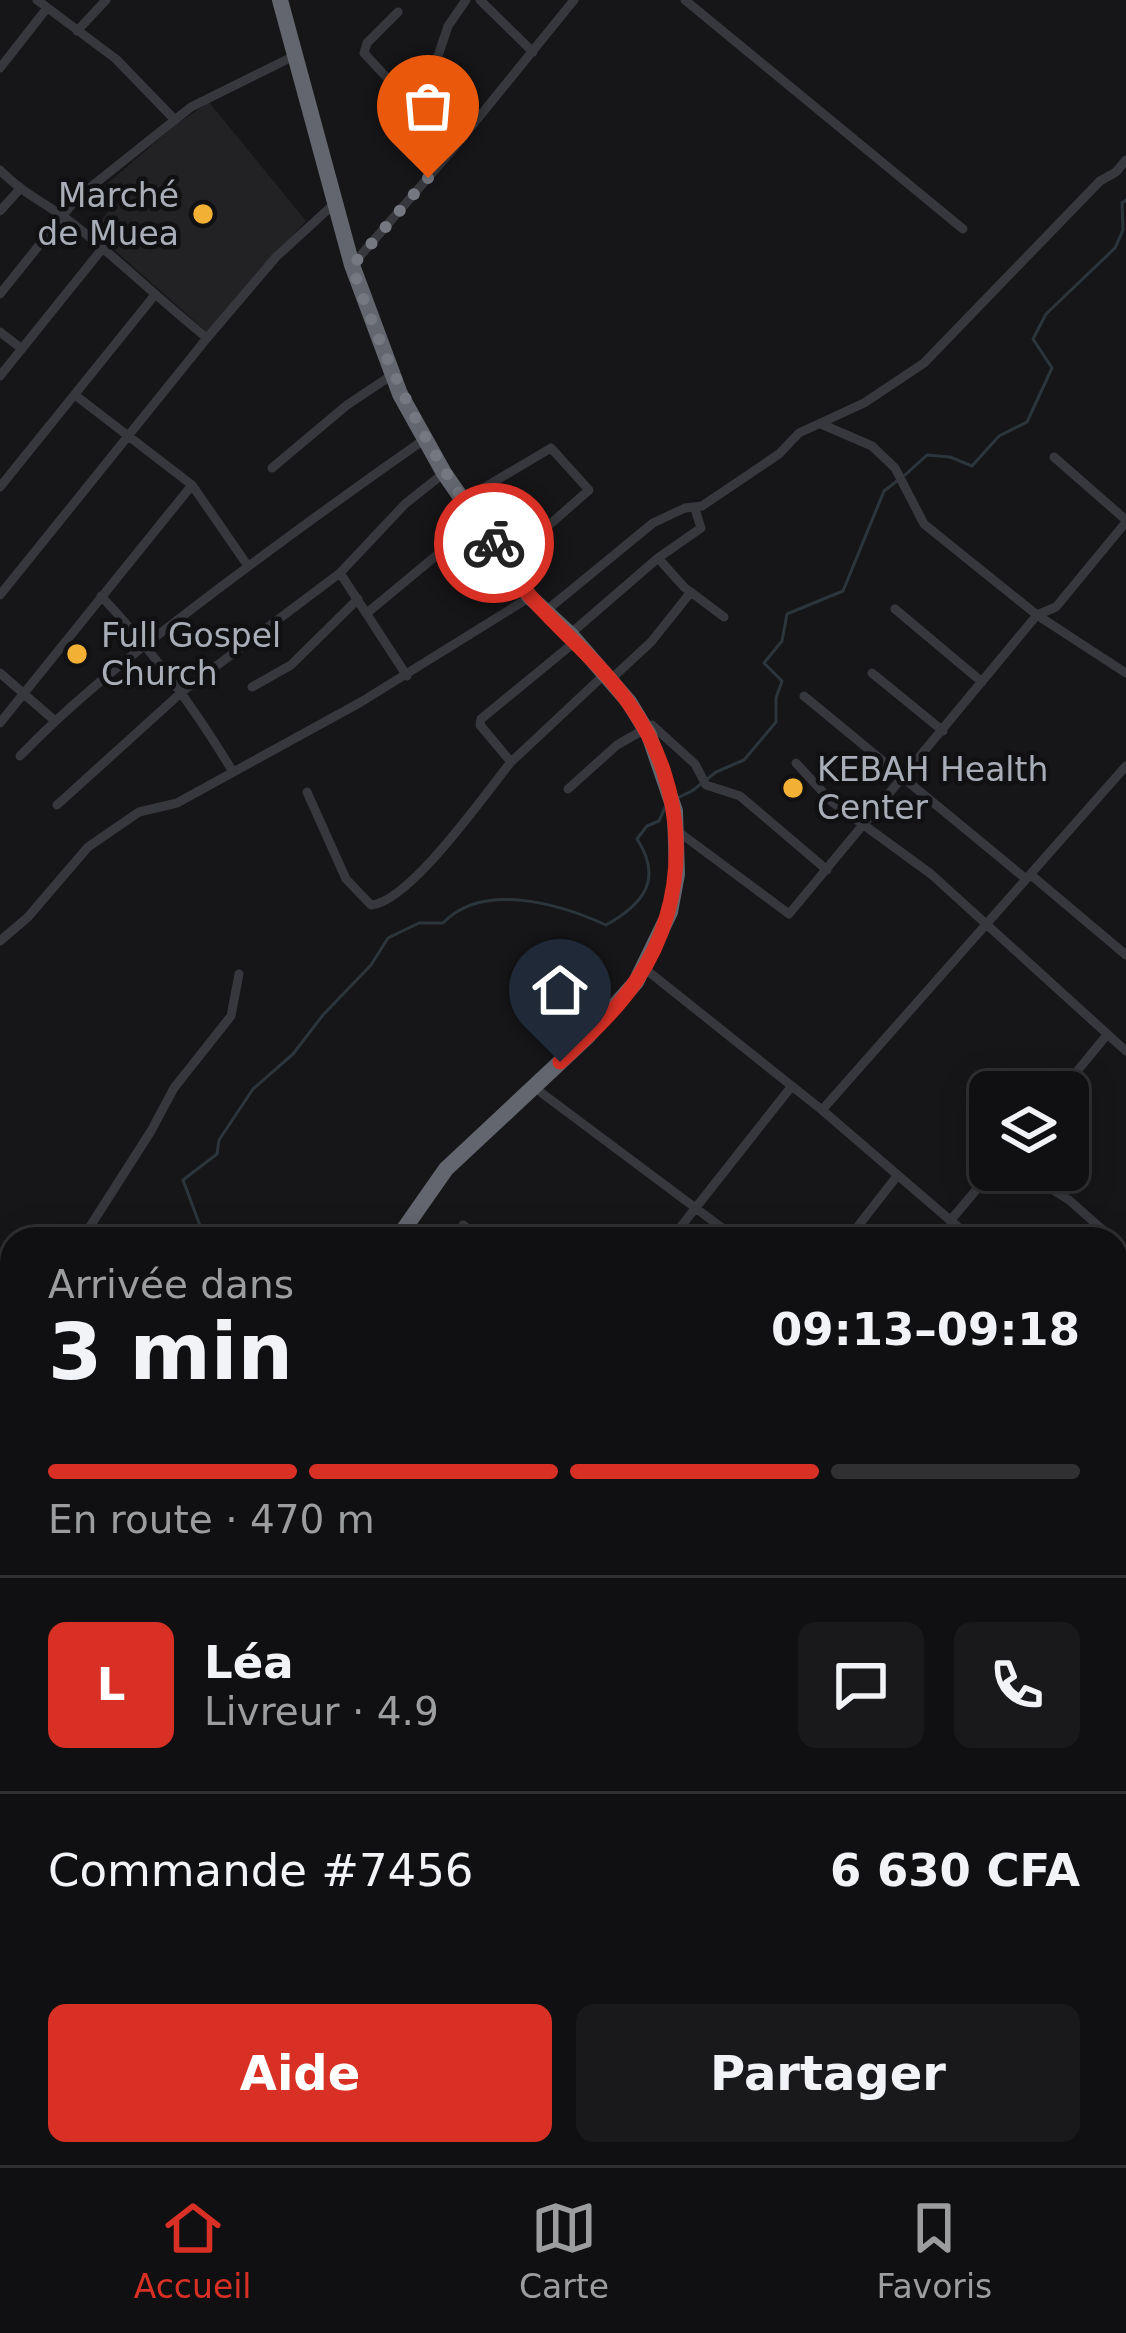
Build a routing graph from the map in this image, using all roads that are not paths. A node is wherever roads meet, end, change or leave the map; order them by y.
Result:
1 (37, 0) edge
2 (106, 0) edge
3 (280, 0) edge
4 (466, 0) edge
5 (481, 0) edge
6 (574, 0) edge
7 (685, 0) edge
8 (46, 8) junction
9 (398, 13) dead end
10 (77, 31) junction
11 (533, 52) junction
12 (294, 56) junction
13 (0, 68) edge
14 (405, 97) junction
15 (175, 120) junction
16 (453, 149) junction
17 (1126, 160) edge
18 (0, 170) edge
19 (19, 190) junction
20 (335, 203) junction
21 (0, 211) edge
22 (61, 214) junction
23 (963, 229) dead end
24 (102, 250) junction
25 (352, 266) junction
26 (0, 294) edge
27 (154, 296) junction
28 (0, 332) edge
29 (207, 338) junction
30 (22, 349) junction
31 (392, 375) junction
32 (0, 376) edge
33 (75, 395) junction
34 (820, 424) junction
35 (131, 436) junction
36 (425, 439) junction
37 (1054, 457) dead end
38 (272, 469) dead end
39 (444, 473) junction
40 (192, 484) junction
41 (0, 488) edge
42 (463, 500) junction
43 (695, 509) junction
44 (478, 521) junction
45 (1126, 521) edge
46 (658, 558) junction
47 (508, 561) junction
48 (248, 566) junction
49 (340, 573) junction
50 (691, 592) junction
51 (0, 595) edge
52 (101, 596) junction
53 (530, 597) junction
54 (358, 599) junction
55 (895, 609) dead end
56 (547, 610) junction
57 (367, 613) junction
58 (1037, 615) junction
59 (724, 617) dead end
60 (573, 637) junction
61 (147, 644) junction
62 (0, 673) edge
63 (872, 673) dead end
64 (1126, 673) edge
65 (407, 676) junction
66 (608, 677) junction
67 (982, 682) junction
68 (252, 687) dead end
69 (183, 691) junction
70 (22, 692) junction
71 (804, 696) dead end
72 (54, 720) junction
73 (0, 723) edge
74 (644, 727) junction
75 (943, 731) junction
76 (20, 756) dead end
77 (511, 762) junction
78 (796, 763) dead end
79 (1126, 766) edge
80 (233, 772) junction
81 (905, 777) junction
82 (568, 789) dead end
83 (307, 792) dead end
84 (57, 805) dead end
85 (865, 825) junction
86 (676, 830) junction
87 (826, 870) junction
88 (1028, 877) junction
89 (986, 924) junction
90 (0, 941) edge
91 (1126, 955) edge
92 (644, 968) junction
93 (239, 974) dead end
94 (1106, 1036) junction
95 (1126, 1052) edge
96 (1077, 1071) edge
97 (533, 1087) junction
98 (791, 1087) junction
99 (822, 1110) junction
100 (897, 1176) junction
101 (975, 1191) edge
102 (1054, 1191) edge
103 (694, 1207) junction
104 (950, 1221) junction
105 (463, 1225) dead end
106 (90, 1227) edge
107 (405, 1227) edge
108 (466, 1227) edge
109 (680, 1227) edge
110 (721, 1227) edge
111 (857, 1227) edge
112 (957, 1227) edge
113 (1099, 1227) edge

1 - 8 street
2 - 10 street
3 - 12 highway
4 - 14 street
5 - 11 street
6 - 11 street
7 - 23 street
8 - 10 street
8 - 13 street
9 - 14 street
10 - 15 street
11 - 16 street
12 - 15 street
12 - 20 highway
14 - 16 street
15 - 22 street
16 - 25 street
17 - 34 street
18 - 19 street
19 - 21 street
19 - 22 street
20 - 25 highway
20 - 29 street
22 - 24 street
22 - 26 street
24 - 27 street
24 - 30 street
25 - 31 highway
27 - 29 street
27 - 33 street
28 - 30 street
29 - 35 street
30 - 32 street
31 - 36 highway
31 - 38 street
33 - 35 street
33 - 41 street
34 - 43 street
34 - 58 street
35 - 40 street
35 - 51 street
36 - 39 highway
36 - 48 street
37 - 45 street
39 - 42 highway
39 - 49 street
40 - 48 street
40 - 52 street
42 - 44 highway
42 - 47 street
43 - 46 street
43 - 56 street
44 - 47 highway
44 - 57 street
45 - 58 street
46 - 50 street
46 - 60 street
47 - 53 highway
48 - 61 street
49 - 54 street
49 - 69 street
50 - 59 street
50 - 66 street
52 - 61 street
52 - 70 street
53 - 56 highway
53 - 65 street
54 - 57 street
54 - 68 street
55 - 67 street
56 - 60 highway
57 - 65 street
58 - 64 street
58 - 67 street
60 - 66 highway
60 - 77 street
61 - 69 street
61 - 72 street
62 - 70 street
63 - 75 street
65 - 80 street
66 - 74 highway
66 - 77 street
67 - 75 street
69 - 80 street
69 - 84 street
70 - 72 street
70 - 73 street
71 - 81 street
72 - 76 street
74 - 82 street
74 - 86 highway
74 - 87 street
75 - 81 street
77 - 83 street
78 - 85 street
79 - 88 street
80 - 90 street
81 - 85 street
81 - 88 street
85 - 87 street
85 - 89 street
86 - 87 street
86 - 92 highway
88 - 89 street
88 - 91 street
89 - 94 street
89 - 99 street
92 - 97 highway
92 - 98 street
93 - 106 street
94 - 95 street
94 - 96 street
97 - 103 street
97 - 107 highway
98 - 99 street
98 - 103 street
99 - 100 street
100 - 104 street
100 - 111 street
101 - 104 street
102 - 113 street
103 - 109 street
103 - 110 street
104 - 112 street
105 - 108 street

